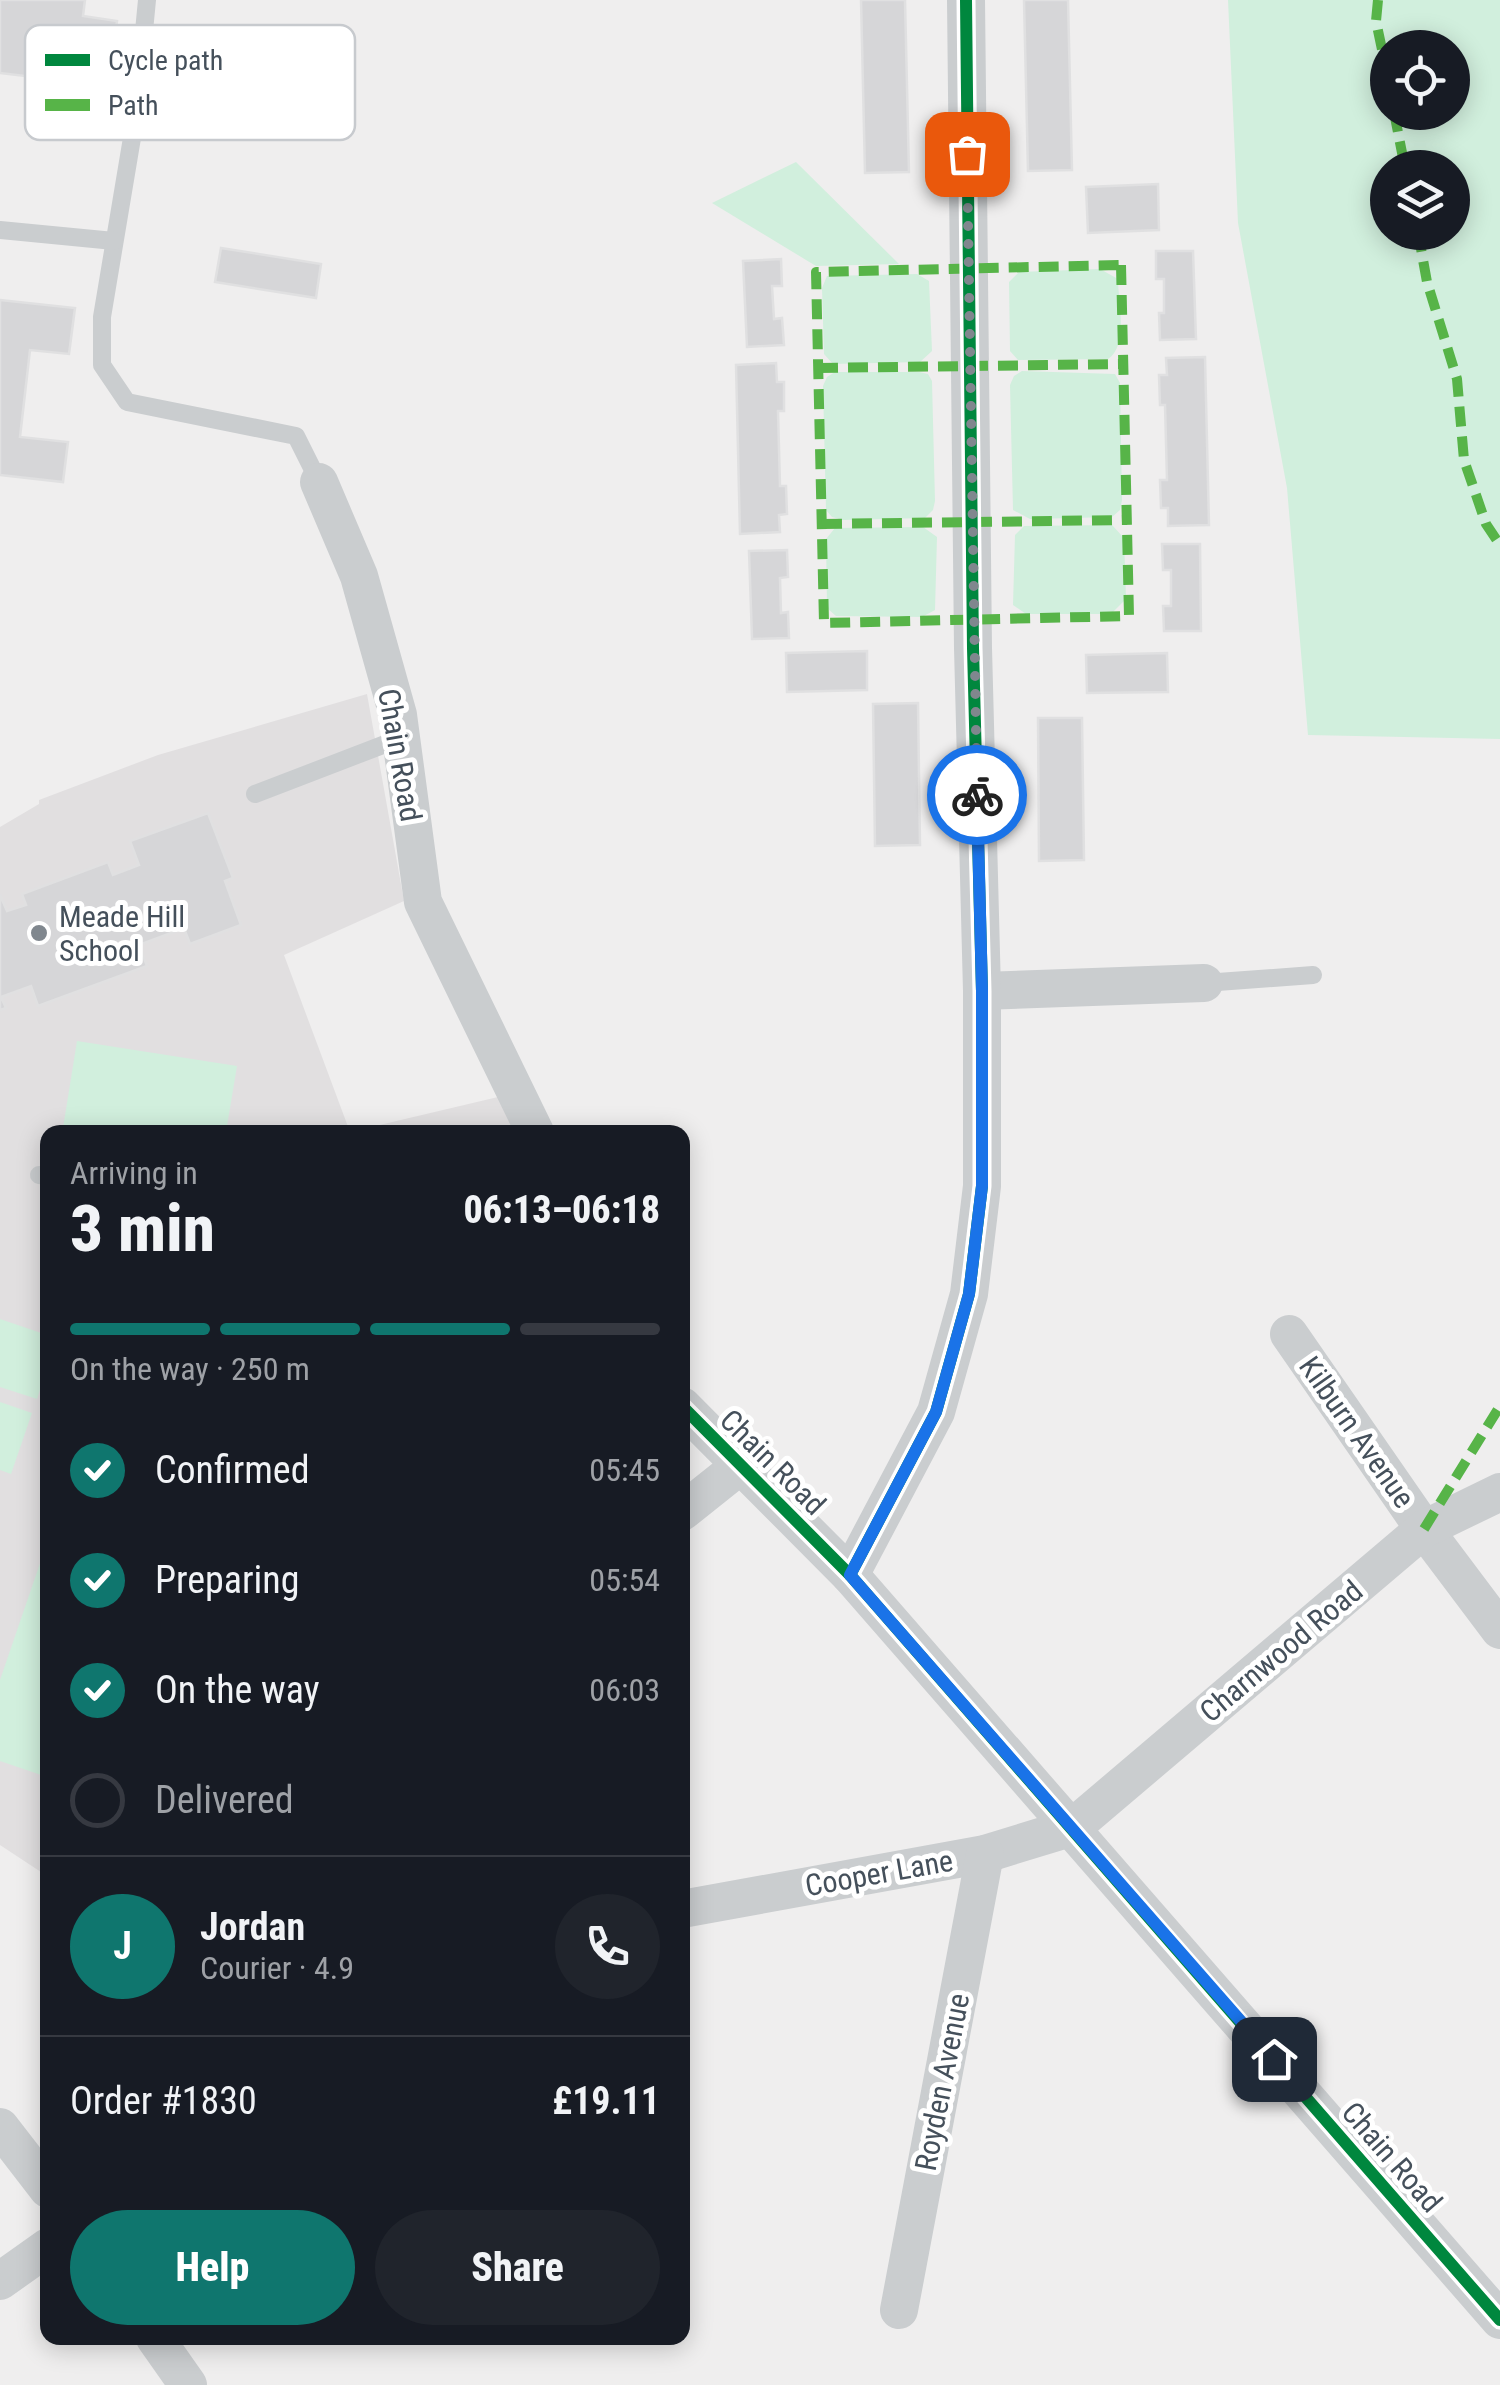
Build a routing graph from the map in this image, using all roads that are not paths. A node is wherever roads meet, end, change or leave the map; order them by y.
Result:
1 (147, 0) edge
2 (966, 0) edge
3 (145, 25) edge
4 (131, 140) edge
5 (0, 230) edge
6 (114, 241) junction
7 (318, 482) joint
8 (401, 738) junction
9 (255, 794) dead end
10 (1313, 975) dead end
11 (1204, 984) joint
12 (982, 991) junction
13 (532, 1125) edge
14 (1289, 1334) dead end
15 (690, 1414) edge
16 (741, 1465) junction
17 (1500, 1492) edge
18 (690, 1506) edge
19 (1424, 1529) junction
20 (850, 1575) junction
21 (1500, 1630) edge
22 (1073, 1827) junction
23 (985, 1854) junction
24 (690, 1909) edge
25 (0, 2127) edge
26 (40, 2179) edge
27 (40, 2253) edge
28 (0, 2281) edge
29 (900, 2310) dead end
30 (1500, 2320) edge
31 (160, 2345) edge
32 (188, 2385) edge

1 - 3 lane
2 - 12 street
4 - 6 lane
5 - 6 lane
6 - 7 lane
7 - 8 street, Chain Road
8 - 9 lane
8 - 13 street, Chain Road
10 - 11 lane
11 - 12 street
12 - 20 street
14 - 19 street, Kilburn Avenue
15 - 16 street, Chain Road
16 - 18 street
16 - 20 street, Chain Road
17 - 19 street, Charnwood Road
19 - 21 street, Kilburn Avenue
19 - 22 street, Charnwood Road
20 - 22 street, Chain Road
22 - 23 street, Cooper Lane
22 - 30 street, Chain Road
23 - 24 street, Cooper Lane
23 - 29 street, Royden Avenue
25 - 26 street
27 - 28 street
31 - 32 street

